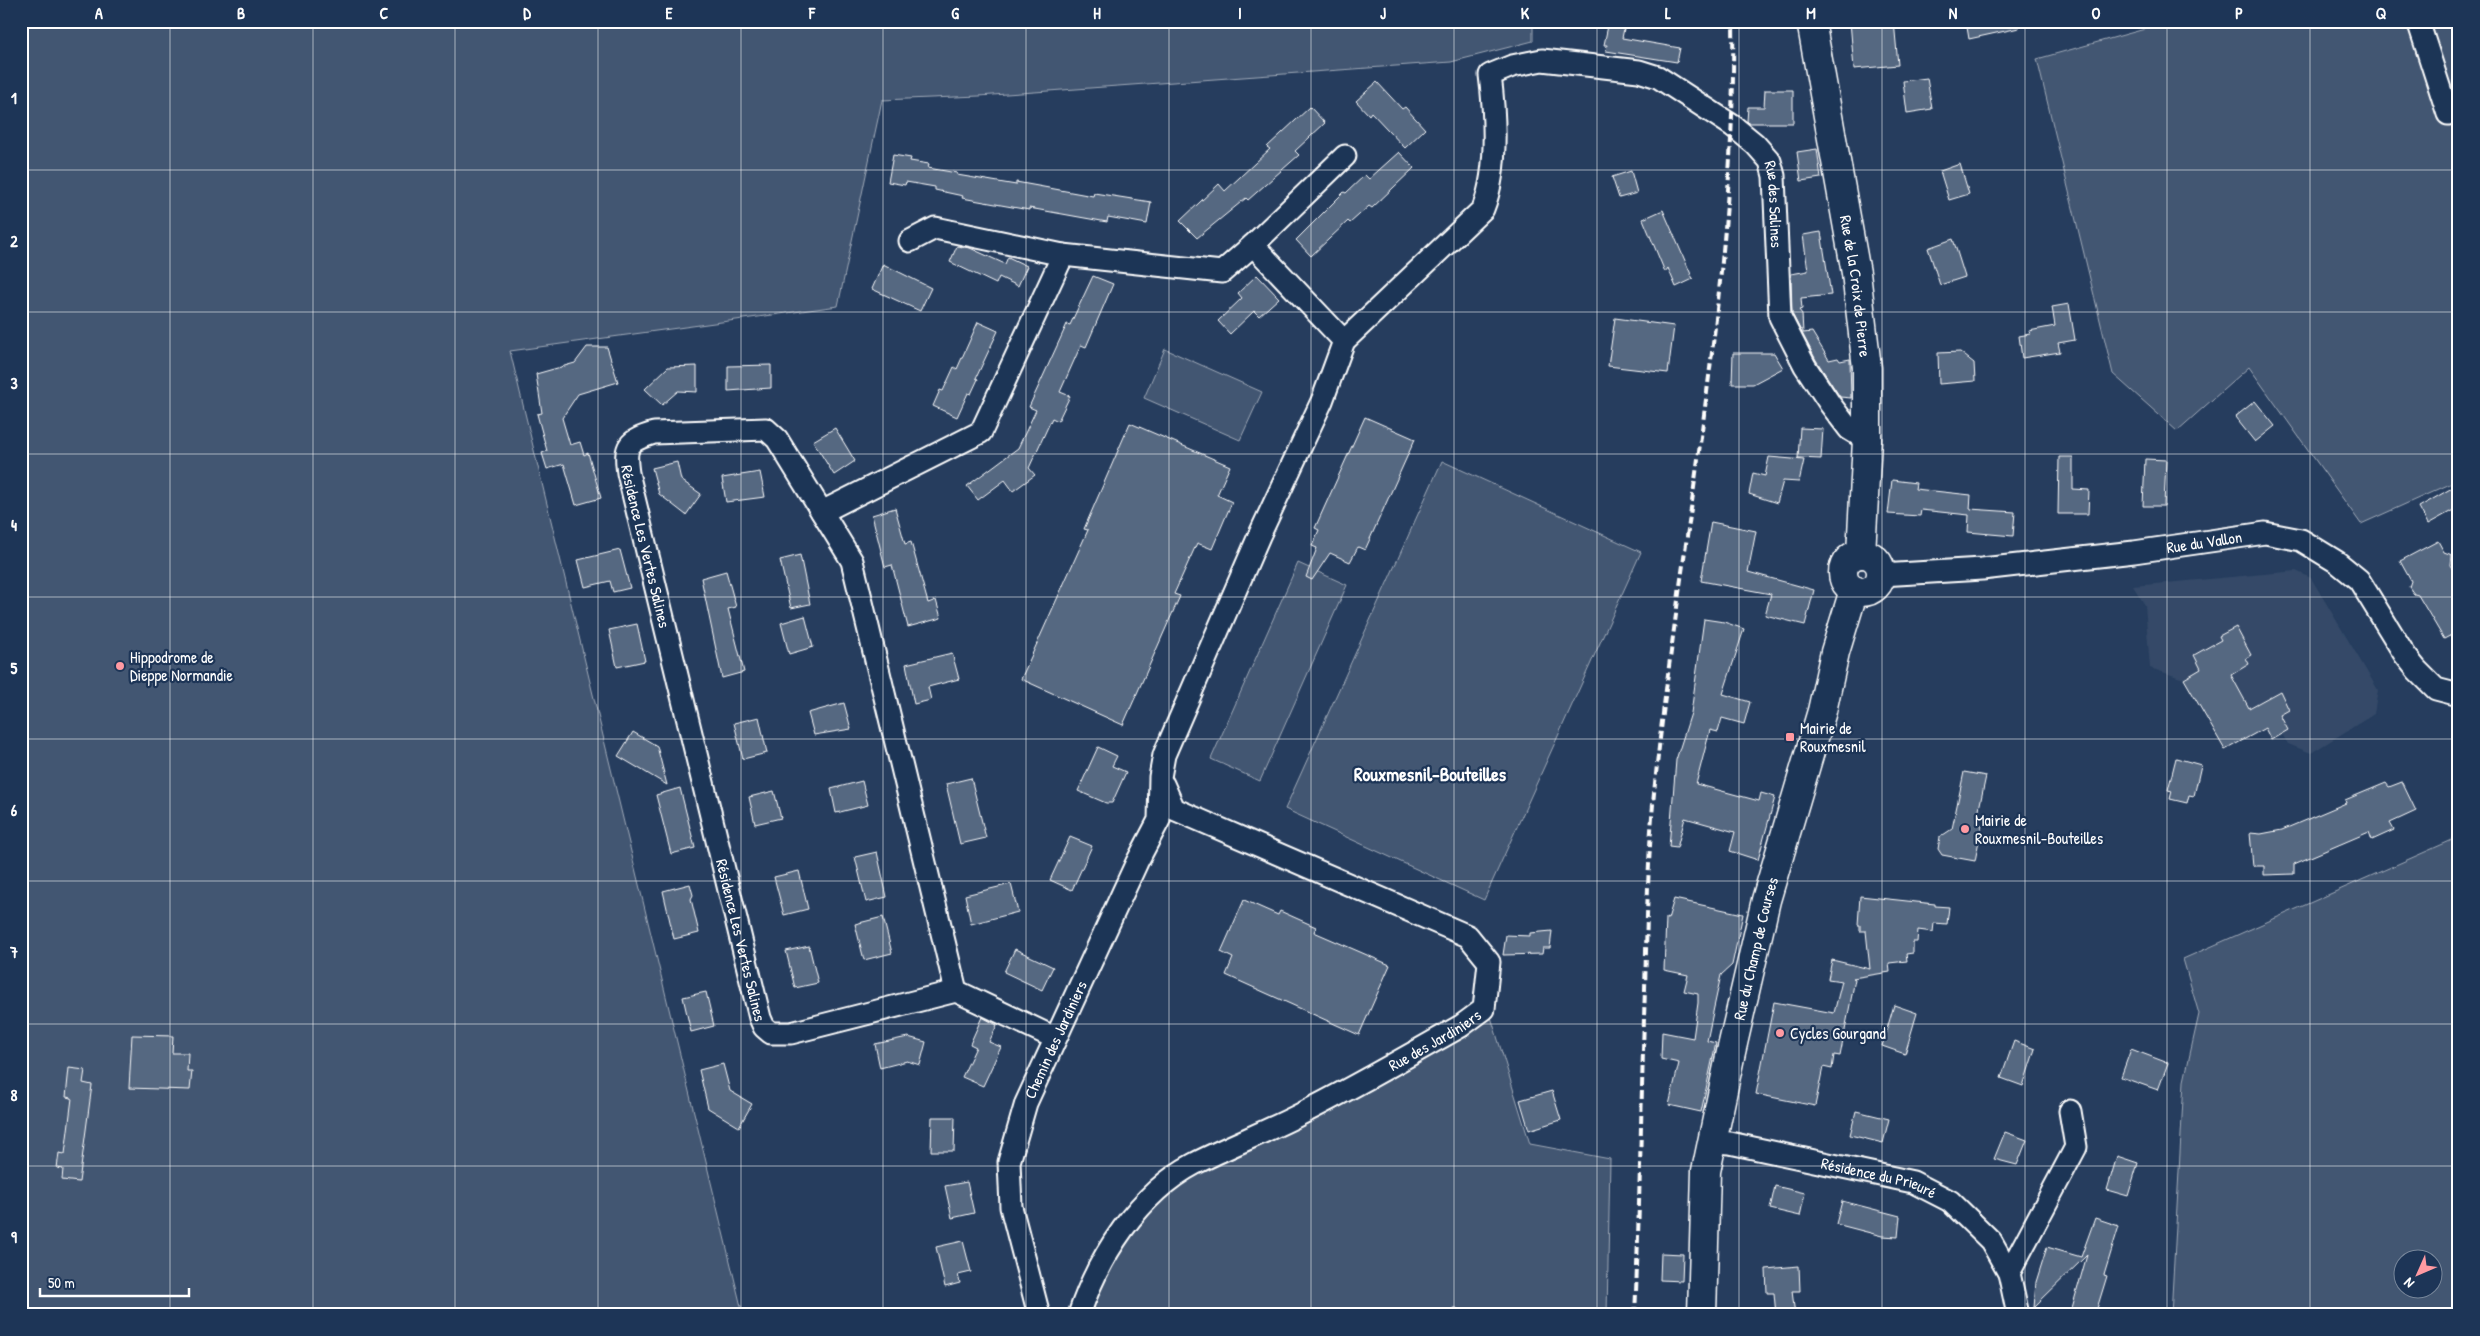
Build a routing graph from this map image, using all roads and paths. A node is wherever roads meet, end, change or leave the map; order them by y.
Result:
1 (1812, 21) edge
2 (2418, 21) edge
3 (2448, 114) dead end
4 (1345, 156) dead end
5 (910, 241) dead end
6 (1253, 245) junction
7 (1063, 255) junction
8 (1344, 341) junction
9 (1867, 440) junction
10 (822, 512) junction
11 (1861, 554) junction
12 (1881, 575) junction
13 (1854, 590) junction
14 (2459, 695) edge
15 (1160, 777) junction
16 (956, 991) junction
17 (1055, 1038) junction
18 (2070, 1111) dead end
19 (1713, 1142) junction
20 (2010, 1273) junction
21 (1039, 1315) edge
22 (1079, 1315) edge
23 (1702, 1315) edge
24 (2018, 1315) edge

1 - 9 main road, Rue de la Croix de Pierre
2 - 3 street
4 - 6 street
5 - 7 street
6 - 7 street
6 - 8 street
7 - 10 street
8 - 9 street, Rue des Salines
8 - 15 street, Chemin des Jardiniers
9 - 11 main road, Rue de la Croix de Pierre
10 - 16 street, Résidence Les Vertes Salines
10 - 16 street, Résidence Les Vertes Salines
11 - 12 main road
11 - 13 main road
12 - 13 main road
12 - 14 street, Rue du Vallon
13 - 19 main road, Rue du Champ de Courses
15 - 17 street, Chemin des Jardiniers
15 - 22 street, Rue des Jardiniers
16 - 17 street
17 - 21 street, Chemin des Jardiniers
18 - 20 street
19 - 20 street, Résidence du Prieuré
19 - 23 main road, Rue du Champ de Courses
20 - 24 street, Résidence du Prieuré

